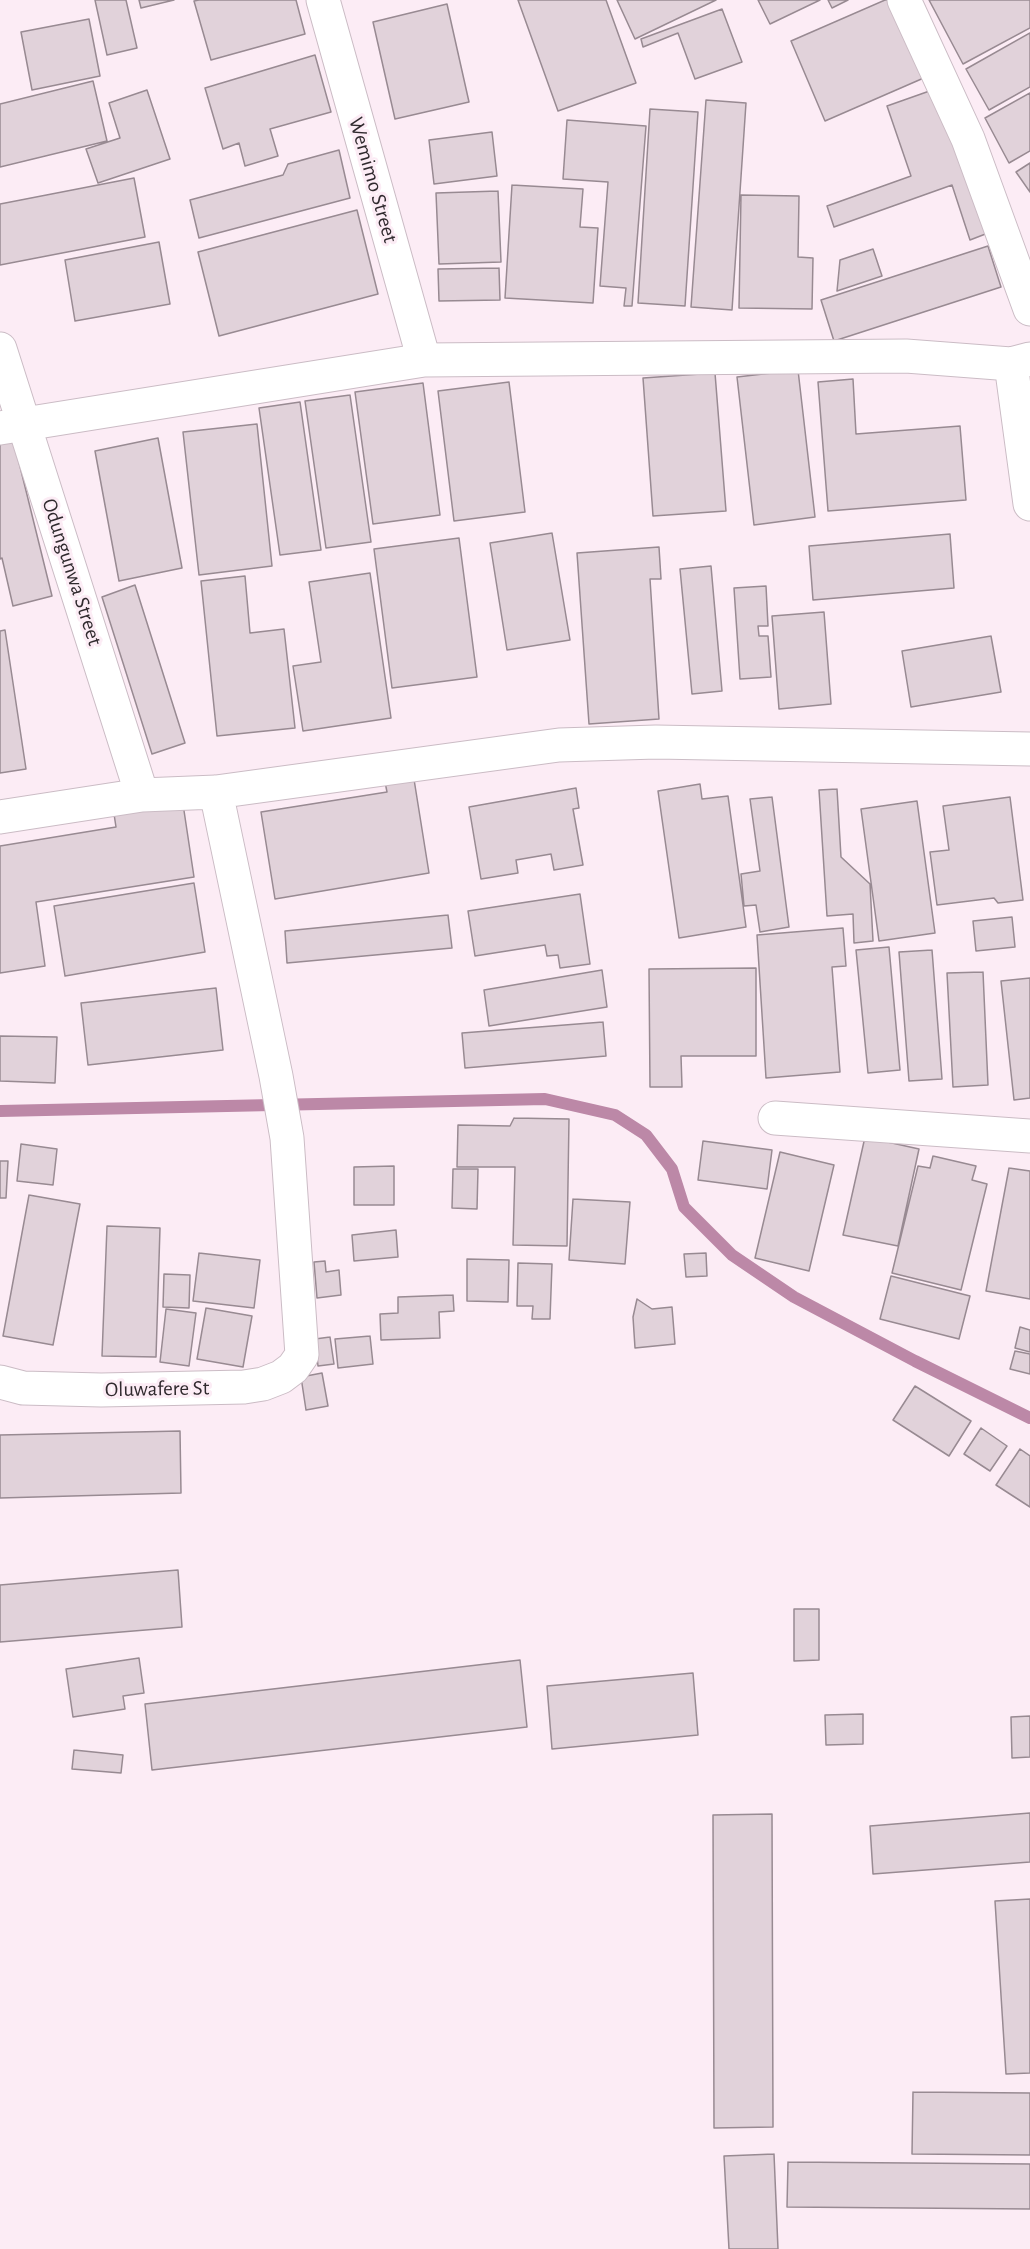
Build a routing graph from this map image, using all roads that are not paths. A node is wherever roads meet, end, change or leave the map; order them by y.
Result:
1 (322, 0) edge
2 (904, 0) edge
3 (1030, 309) edge
4 (0, 349) edge
5 (424, 360) junction
6 (1020, 362) edge
7 (13, 426) edge
8 (1030, 504) edge
9 (1030, 750) edge
10 (216, 792) junction
11 (142, 795) junction
12 (0, 817) edge
13 (775, 1118) dead end
14 (1030, 1136) edge
15 (0, 1382) edge

1 - 5 street, Wemimo Street
2 - 3 street
4 - 7 street, Odungunwa Street
5 - 6 street
5 - 7 street
6 - 8 street
7 - 11 street, Odungunwa Street
9 - 10 street
10 - 11 street
10 - 15 street, Oluwafere St
11 - 12 street
13 - 14 street

